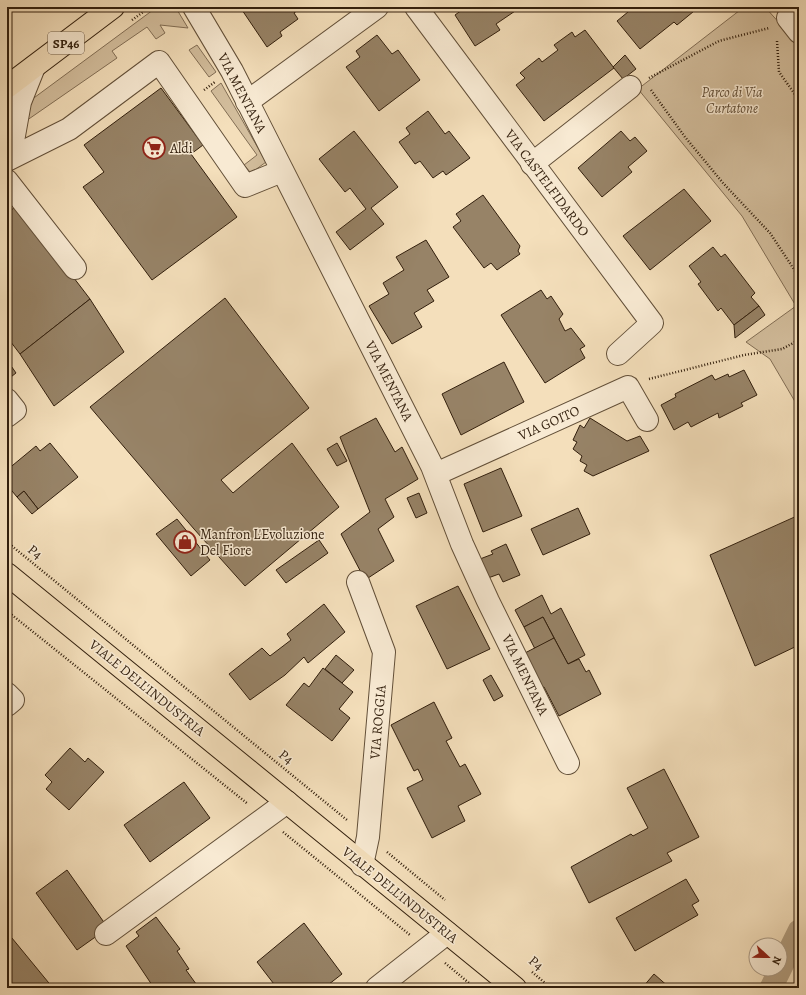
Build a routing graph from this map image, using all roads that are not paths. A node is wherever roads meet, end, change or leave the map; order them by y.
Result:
1 (194, 7) edge
2 (377, 7) edge
3 (416, 7) edge
4 (101, 11) edge
5 (34, 67) junction
6 (637, 84) road end
7 (7, 87) edge
8 (247, 102) junction
9 (9, 159) edge
10 (532, 164) junction
11 (282, 171) junction
12 (7, 181) edge
13 (75, 268) dead end
14 (618, 354) dead end
15 (7, 400) edge
16 (7, 416) edge
17 (647, 420) dead end
18 (436, 474) junction
19 (7, 574) edge
20 (358, 582) dead end
21 (7, 694) edge
22 (7, 706) edge
23 (568, 763) dead end
24 (287, 802) junction
25 (362, 865) junction
26 (447, 933) junction
27 (106, 934) dead end
28 (376, 988) edge
29 (514, 988) edge

1 - 8 street, VIA MENTANA
2 - 8 street
3 - 10 street, VIA CASTELFIDARDO
4 - 5 main road, SP46
5 - 7 main road, SP46
5 - 9 street
6 - 10 street
8 - 11 street, VIA MENTANA
9 - 11 street
10 - 14 street, VIA CASTELFIDARDO
11 - 18 street, VIA MENTANA
12 - 13 street
15 - 16 street
17 - 18 street, VIA GOITO
18 - 23 street, VIA MENTANA
19 - 24 main road, VIALE DELL'INDUSTRIA
20 - 25 street, VIA ROGGIA
21 - 22 street
24 - 25 main road, VIALE DELL'INDUSTRIA
24 - 27 street
25 - 26 main road, VIALE DELL'INDUSTRIA
26 - 28 street
26 - 29 main road, VIALE DELL'INDUSTRIA

